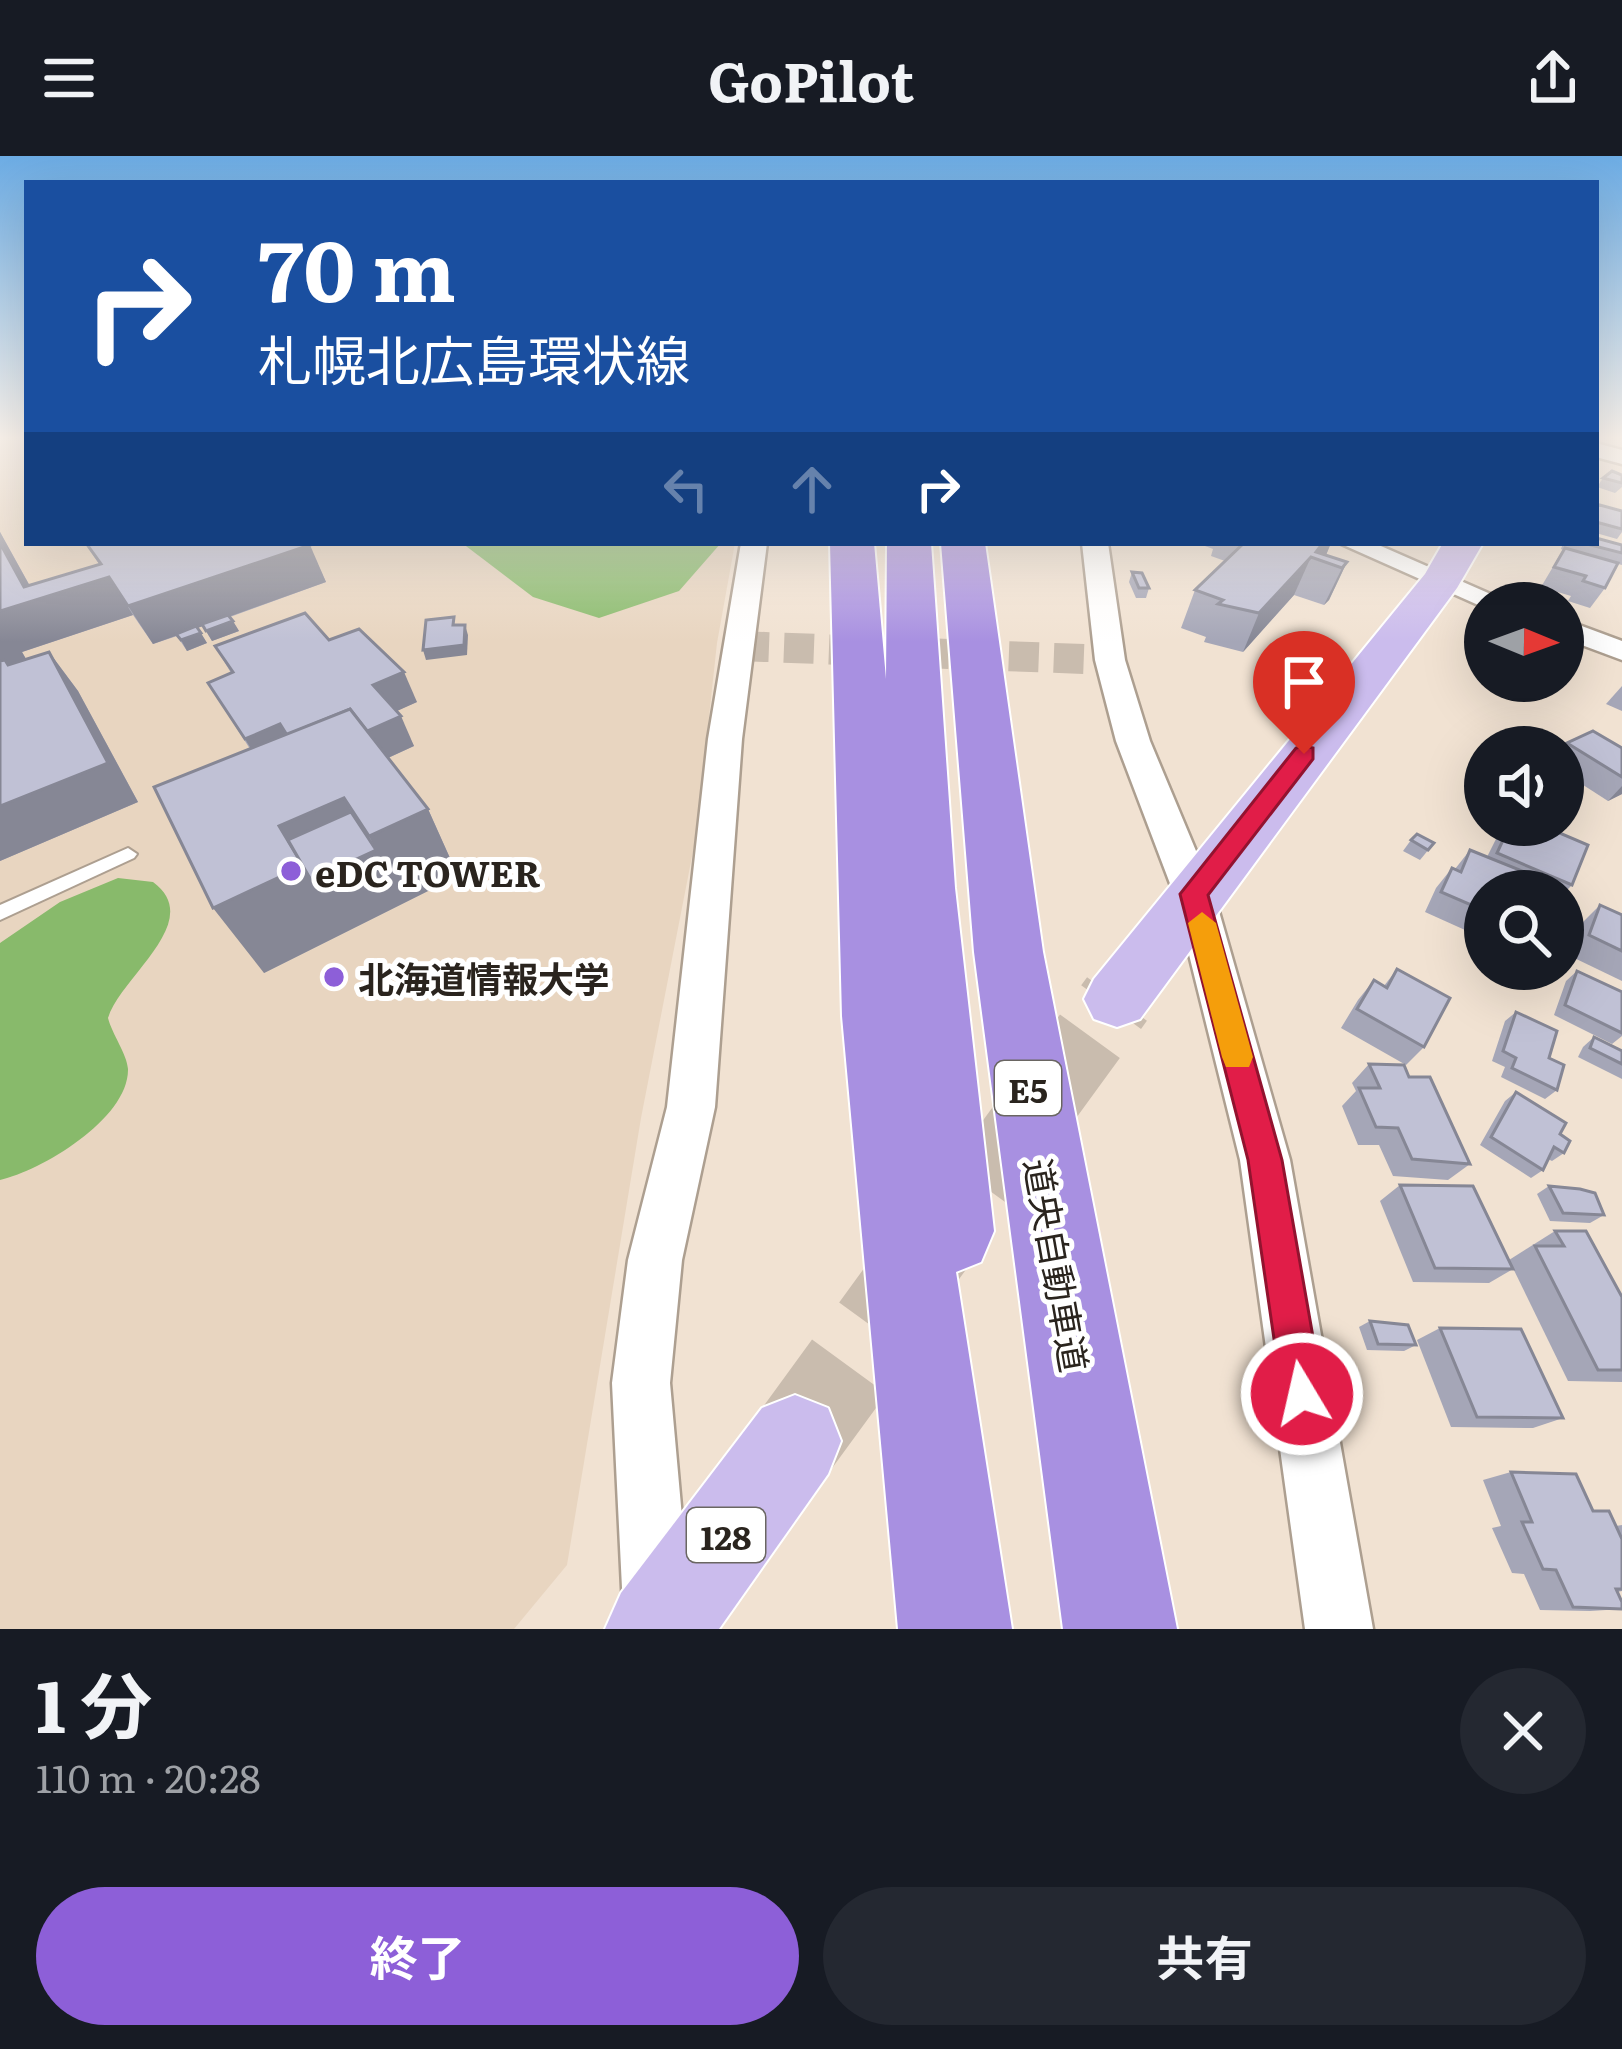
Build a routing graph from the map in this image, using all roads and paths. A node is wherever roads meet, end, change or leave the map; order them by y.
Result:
1 (754, 546) edge
2 (852, 546) edge
3 (909, 546) edge
4 (963, 546) edge
5 (984, 546) edge
6 (1095, 546) edge
7 (1369, 546) edge
8 (1453, 561) edge
9 (1475, 582) edge
10 (1584, 636) edge
11 (1622, 651) edge
12 (973, 675) junction
13 (128, 854) dead end
14 (1194, 894) junction
15 (0, 913) edge
16 (1117, 999) tunnel mouth
17 (795, 1441) tunnel mouth
18 (658, 1628) edge
19 (955, 1629) edge
20 (990, 1629) edge
21 (1120, 1629) edge
22 (1339, 1629) edge

1 - 18 street
2 - 19 highway
3 - 20 highway
4 - 12 highway, 道央自動車道 / E5
5 - 12 highway
6 - 14 street
7 - 8 street
8 - 9 street
8 - 14 main road
10 - 11 street
12 - 21 highway, 道央自動車道 / E5
13 - 15 lane
14 - 16 main road
14 - 22 street
17 - 18 main road, 128

